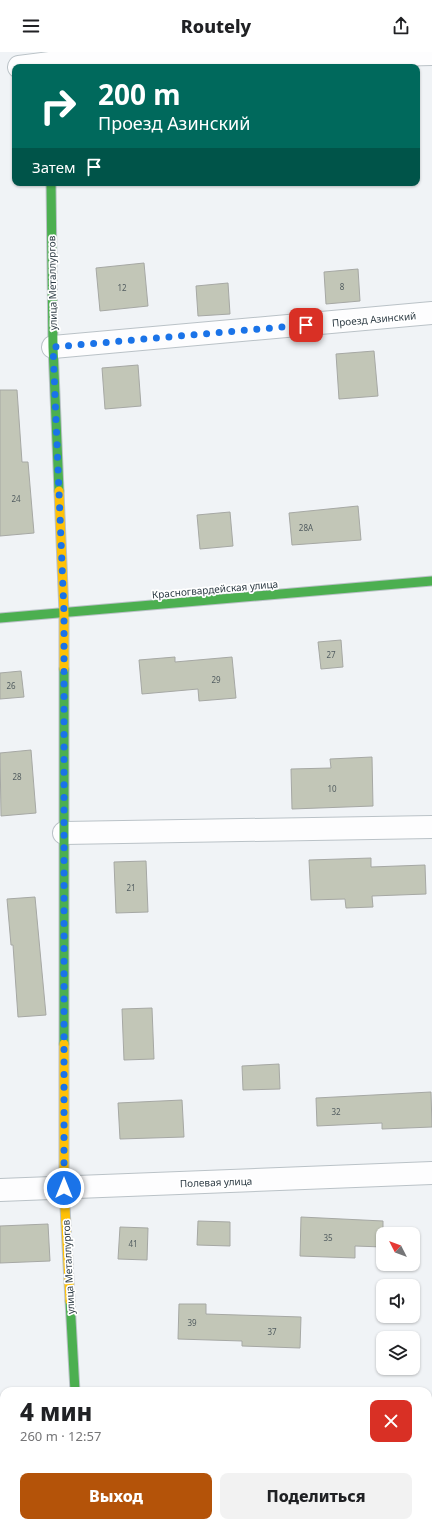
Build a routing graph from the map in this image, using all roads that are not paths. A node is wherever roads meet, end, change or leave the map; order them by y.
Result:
1 (432, 54) edge
2 (50, 61) edge
3 (34, 64) edge
4 (12, 67) edge
5 (0, 69) edge
6 (51, 186) edge
7 (432, 313) edge
8 (53, 347) junction
9 (432, 580) edge
10 (64, 613) junction
11 (0, 618) edge
12 (432, 827) edge
13 (64, 833) junction
14 (432, 1173) edge
15 (64, 1188) junction
16 (0, 1190) edge
17 (75, 1387) edge

1 - 2 street
2 - 3 street
4 - 5 street
6 - 8 street, улица Металлургов
7 - 8 street, Проезд Азинский
8 - 10 street, улица Металлургов
9 - 10 street, Красногвардейская улица
10 - 11 street, Красногвардейская улица
10 - 13 street, улица Металлургов
12 - 13 street
13 - 15 street, улица Металлургов
14 - 15 street, Полевая улица
15 - 16 street, Полевая улица
15 - 17 street, улица Металлургов

